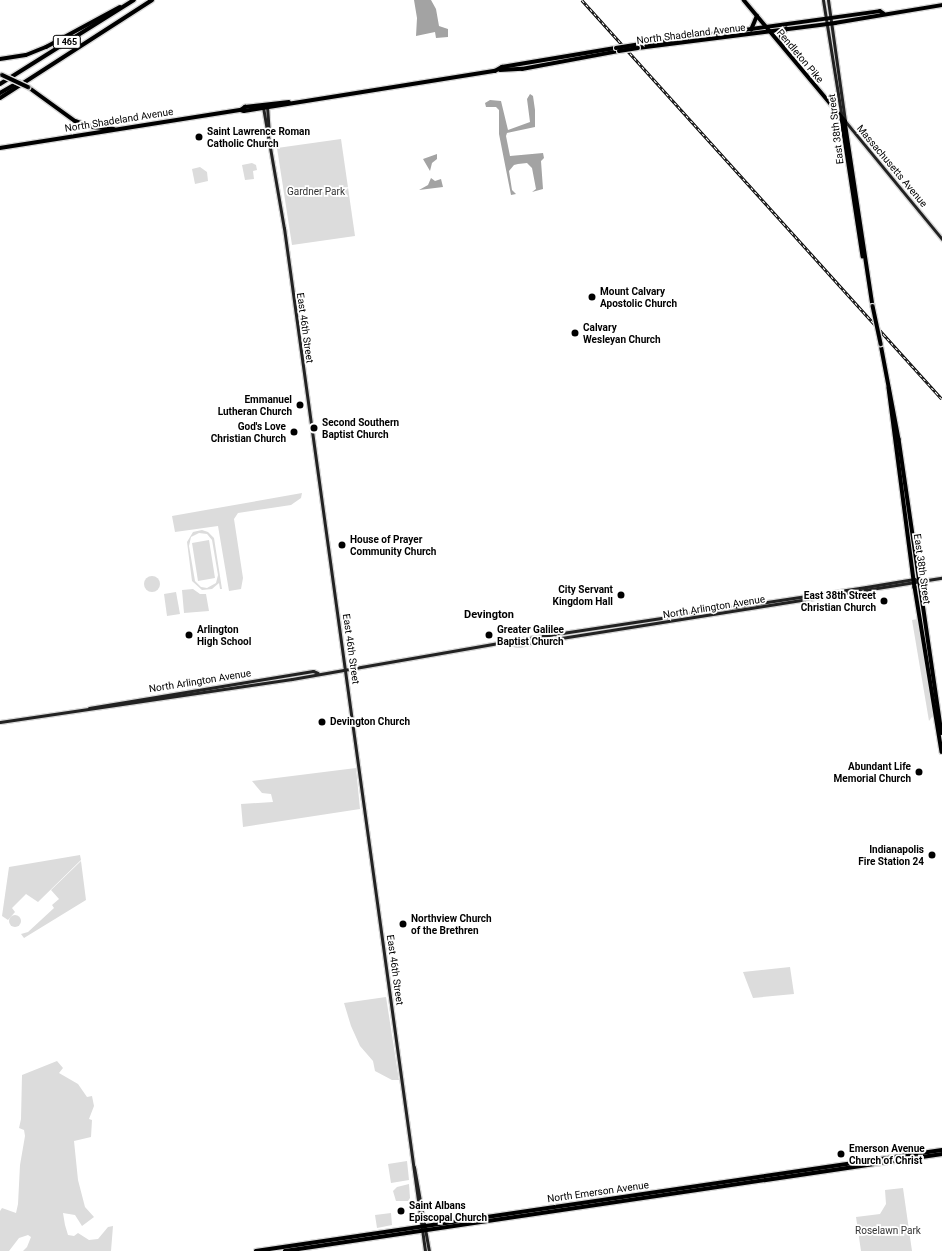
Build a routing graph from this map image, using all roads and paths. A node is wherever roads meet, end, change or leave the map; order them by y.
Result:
1 (133, 0) edge
2 (152, 0) edge
3 (744, 0) edge
4 (824, 0) edge
5 (828, 0) edge
6 (942, 5) edge
7 (883, 13) junction
8 (757, 16) junction
9 (828, 19) junction
10 (829, 24) junction
11 (767, 28) junction
12 (786, 29) junction
13 (751, 30) junction
14 (770, 32) junction
15 (637, 46) junction
16 (784, 48) junction
17 (0, 59) edge
18 (35, 74) junction
19 (1, 75) edge
20 (0, 84) edge
21 (0, 93) edge
22 (0, 98) edge
23 (265, 106) junction
24 (842, 118) junction
25 (845, 121) junction
26 (88, 126) junction
27 (114, 129) junction
28 (89, 133) junction
29 (2, 147) edge
30 (942, 239) edge
31 (863, 256) junction
32 (889, 388) junction
33 (942, 578) edge
34 (919, 581) junction
35 (915, 582) junction
36 (346, 668) junction
37 (0, 722) edge
38 (942, 733) edge
39 (942, 752) edge
40 (942, 1150) edge
41 (942, 1154) edge
42 (423, 1228) junction
43 (256, 1251) edge
44 (285, 1251) edge
45 (425, 1251) edge
46 (429, 1251) edge

1 - 17 highway
1 - 20 highway, I 465
2 - 18 highway, I 465
3 - 8 main road, Pendleton Pike
4 - 9 main road, East 38th Street
5 - 9 main road, East 38th Street
6 - 7 main road, North Shadeland Avenue
7 - 9 main road, North Shadeland Avenue
7 - 10 main road, North Shadeland Avenue
8 - 11 main road, Pendleton Pike
8 - 13 main road
9 - 10 main road, East 38th Street
9 - 11 main road, North Shadeland Avenue
10 - 12 main road, North Shadeland Avenue
10 - 24 main road, East 38th Street
10 - 25 main road, East 38th Street
11 - 13 main road, North Shadeland Avenue
11 - 14 main road, Pendleton Pike
12 - 14 main road, North Shadeland Avenue
12 - 16 main road
13 - 15 main road, North Shadeland Avenue
14 - 15 main road, North Shadeland Avenue
14 - 16 main road, Pendleton Pike
15 - 23 main road, North Shadeland Avenue, bridge
16 - 24 main road, Pendleton Pike
18 - 21 highway, I 465
18 - 22 highway
19 - 26 highway, bridge
23 - 27 main road, North Shadeland Avenue
23 - 36 main road, East 46th Street
24 - 25 main road, Pendleton Pike
24 - 31 main road, East 38th Street
25 - 30 main road, Massachusetts Avenue
25 - 31 main road, East 38th Street
26 - 27 highway
26 - 28 highway
27 - 28 main road, North Shadeland Avenue
28 - 29 main road, North Shadeland Avenue
31 - 32 main road, East 38th Street, bridge
32 - 34 main road, East 38th Street
32 - 35 main road, East 38th Street
33 - 34 main road
34 - 35 main road
34 - 38 main road, East 38th Street
35 - 36 main road, North Arlington Avenue
35 - 39 main road, East 38th Street
36 - 37 main road, North Arlington Avenue
36 - 42 main road, East 46th Street
40 - 42 main road, North Emerson Avenue
41 - 42 main road, North Emerson Avenue
42 - 43 main road, North Emerson Avenue
42 - 44 main road, North Emerson Avenue
42 - 45 main road, East 46th Street
42 - 46 main road, East 46th Street

